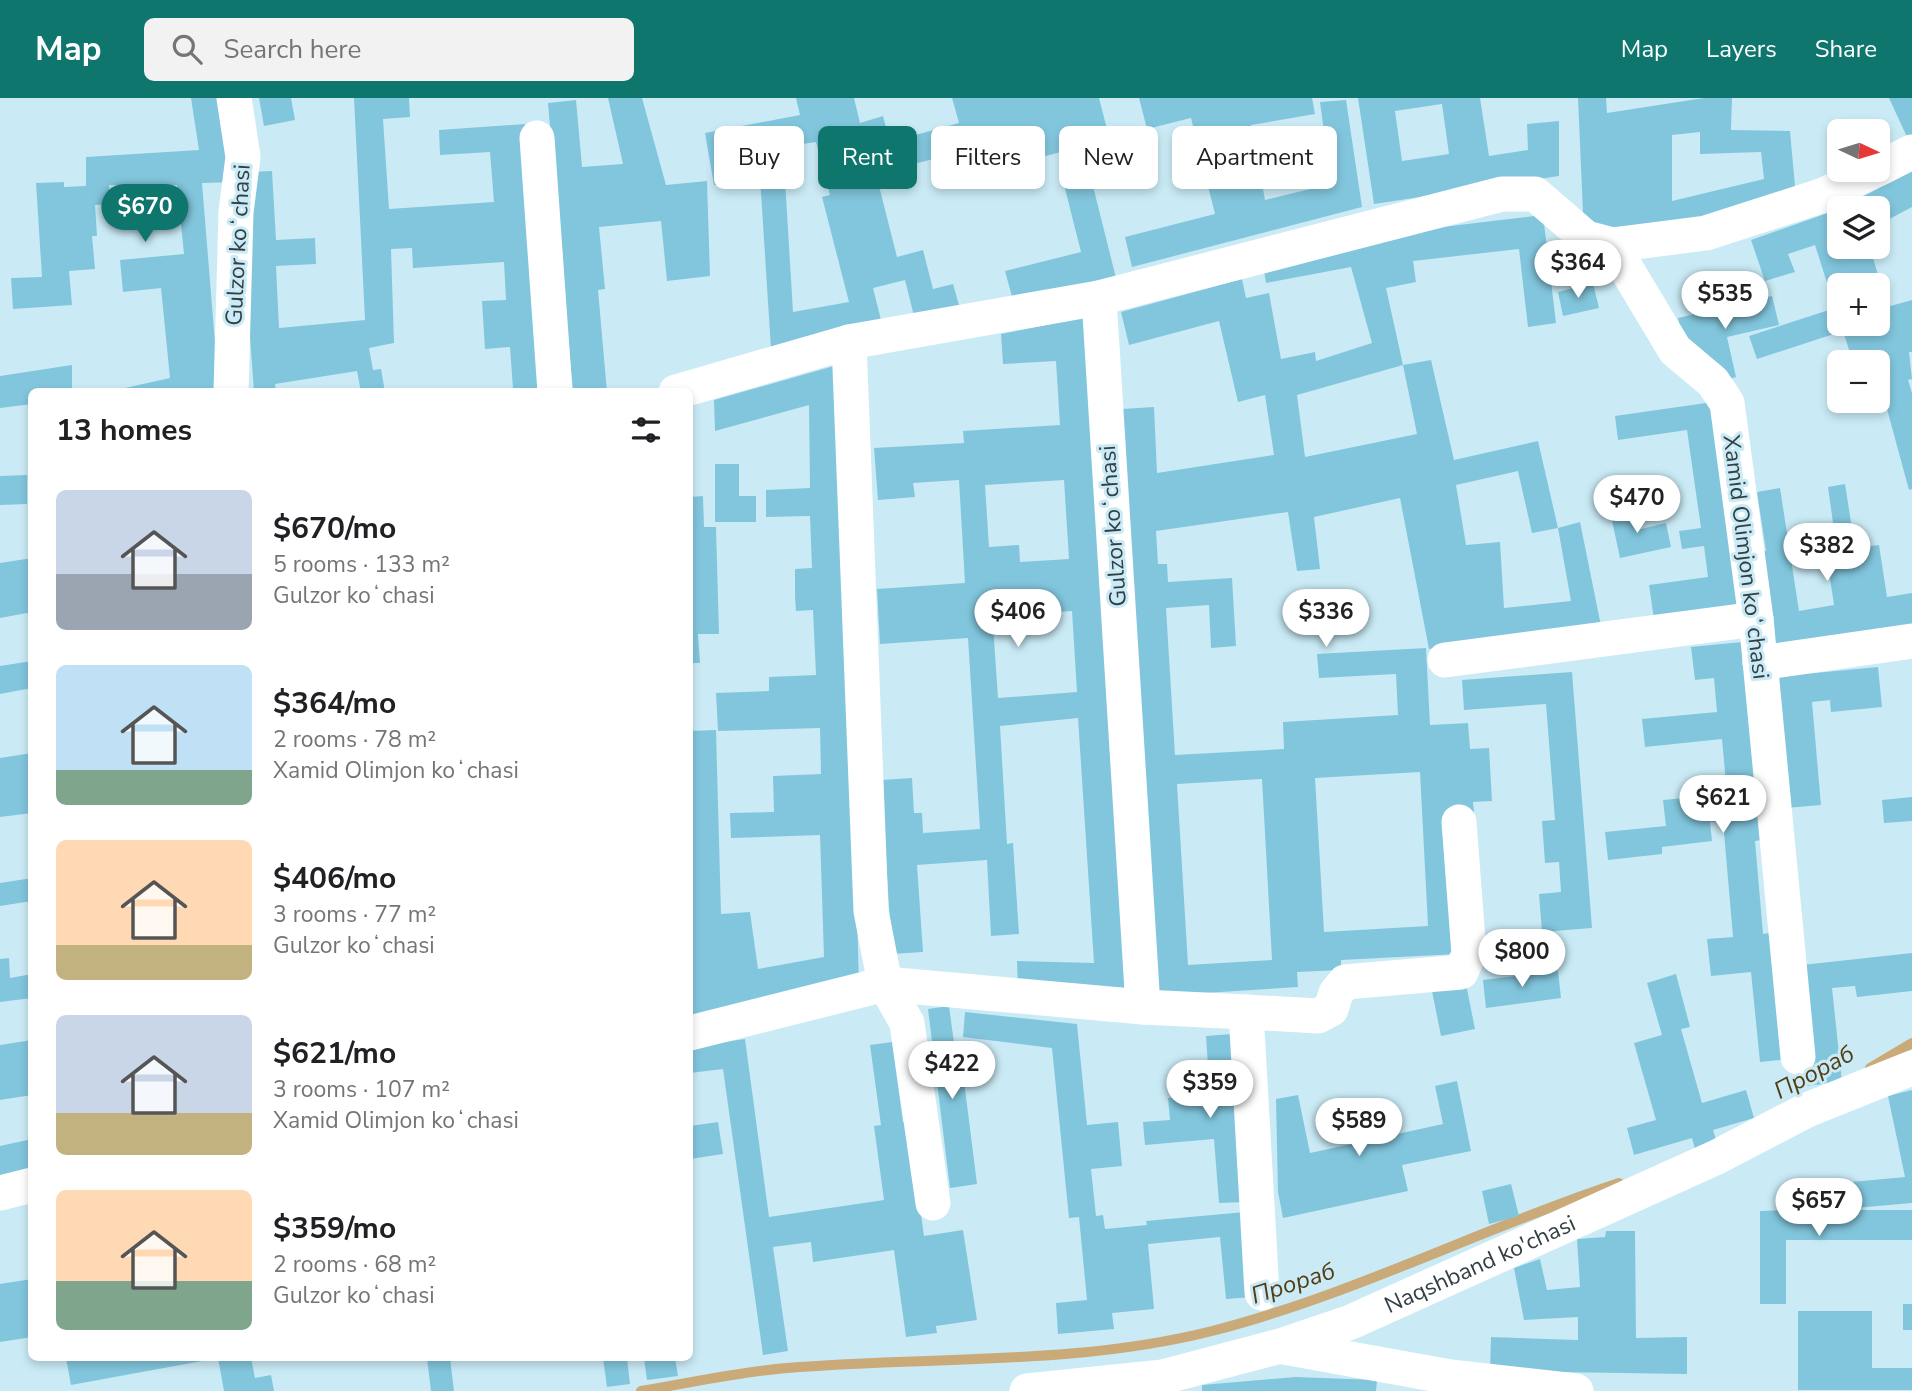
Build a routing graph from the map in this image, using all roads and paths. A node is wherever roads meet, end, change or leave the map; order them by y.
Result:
1 (234, 98) edge
2 (537, 138) dead end
3 (1912, 152) edge
4 (1890, 163) edge
5 (1850, 182) edge
6 (1612, 245) junction
7 (1099, 298) junction
8 (849, 342) junction
9 (231, 388) edge
10 (555, 388) edge
11 (690, 388) edge
12 (1756, 620) junction
13 (1912, 641) edge
14 (1445, 660) dead end
15 (1760, 663) junction
16 (1459, 822) dead end
17 (885, 984) junction
18 (1143, 1007) junction
19 (1246, 1012) junction
20 (693, 1032) edge
21 (1798, 1057) dead end
22 (1912, 1068) edge
23 (28, 1186) edge
24 (0, 1193) edge
25 (933, 1203) dead end
26 (1262, 1293) dead end
27 (1280, 1346) junction
28 (1027, 1391) edge
29 (1576, 1391) edge

1 - 9 street, Gulzor koʻchasi
2 - 10 street
3 - 4 street
5 - 6 street
6 - 7 street
6 - 12 street, Xamid Olimjon koʻchasi
7 - 8 street
7 - 18 street, Gulzor koʻchasi
8 - 11 street
8 - 17 street
12 - 14 street
12 - 15 street, Xamid Olimjon koʻchasi
13 - 15 street
15 - 21 street, Xamid Olimjon koʻchasi
16 - 19 street
17 - 18 street
17 - 20 street
17 - 25 street
18 - 19 street
19 - 26 street
22 - 27 street, Naqshband ko'chasi
23 - 24 street
27 - 28 street, Naqshband ko'chasi
27 - 29 street

